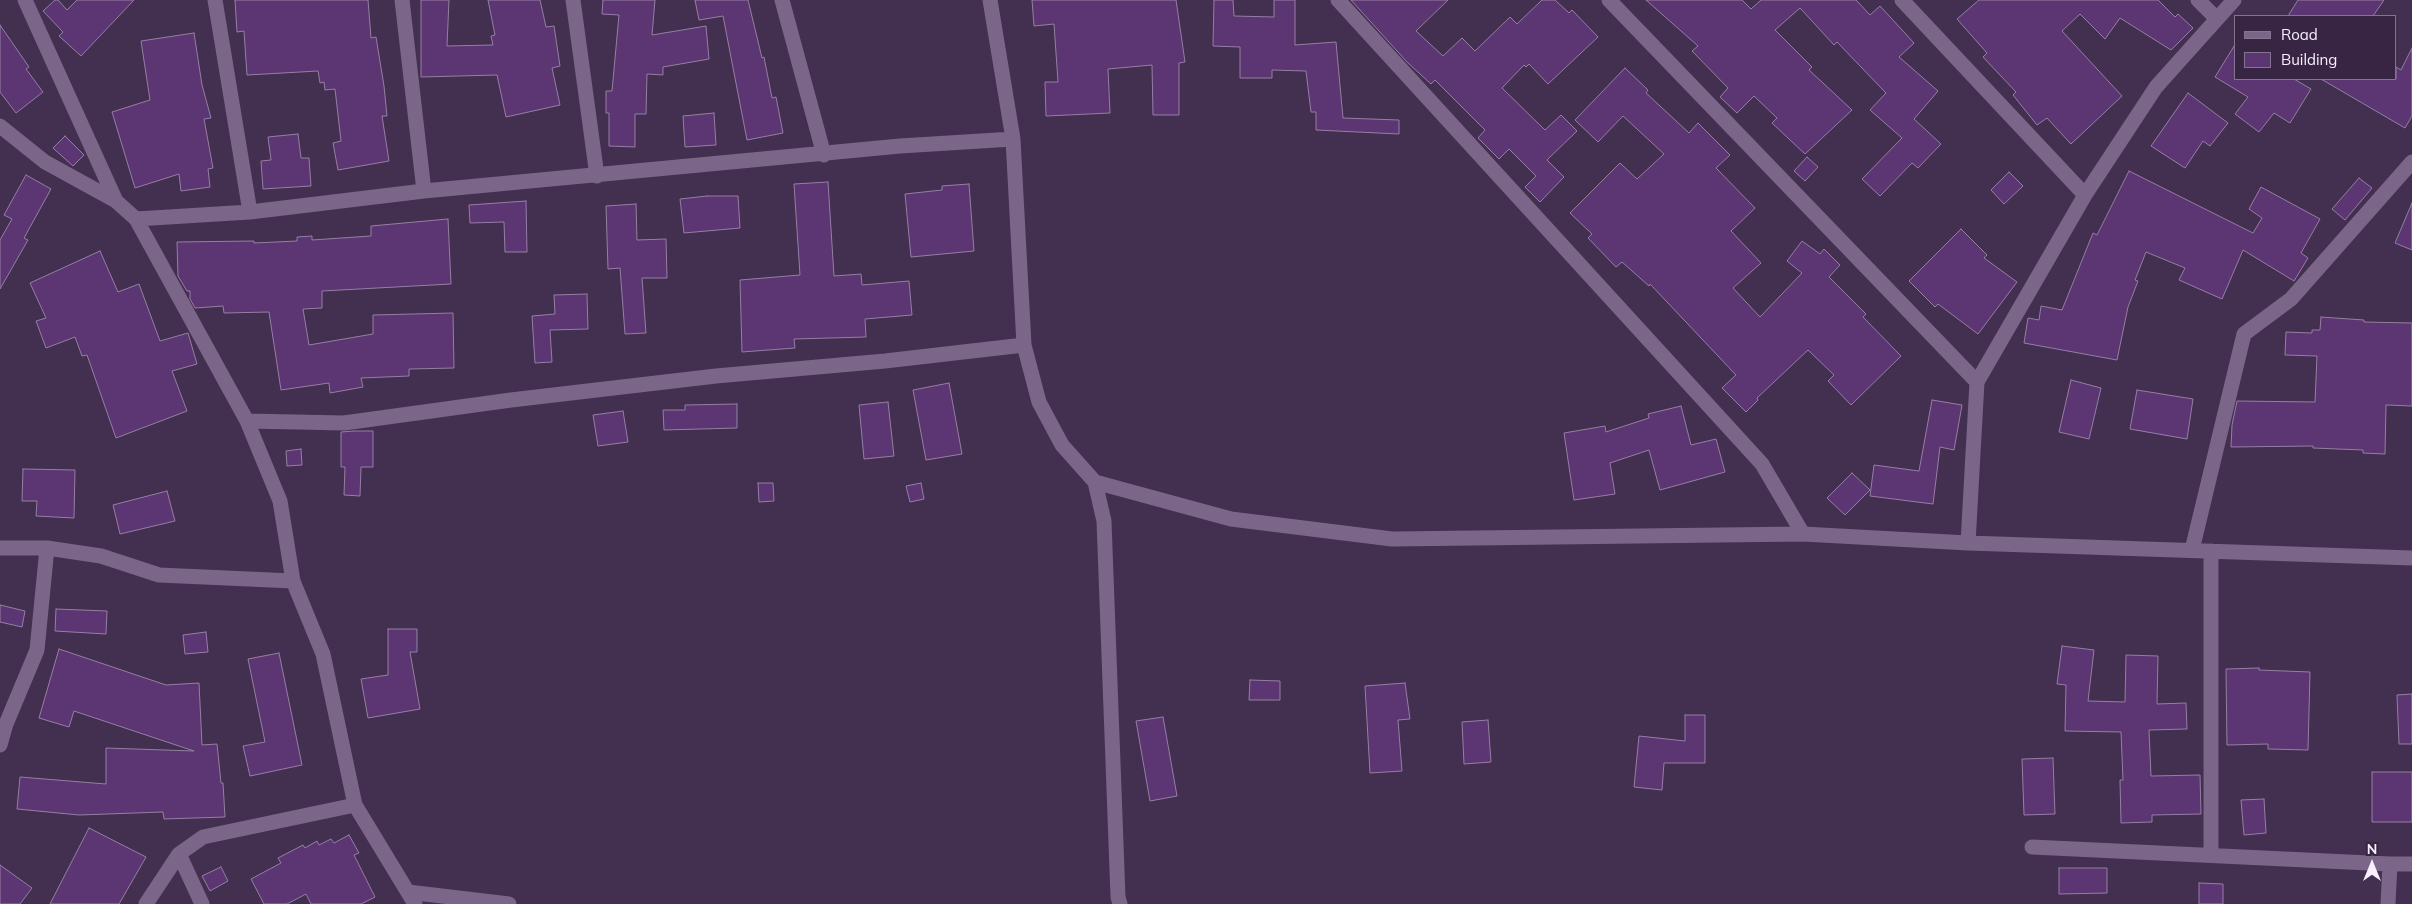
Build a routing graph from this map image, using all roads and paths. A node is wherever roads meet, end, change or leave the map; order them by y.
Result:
1 (25, 0) edge
2 (215, 0) edge
3 (402, 0) edge
4 (573, 0) edge
5 (782, 0) edge
6 (990, 0) edge
7 (1338, 0) edge
8 (1609, 0) edge
9 (1902, 0) edge
10 (2198, 0) edge
11 (2234, 0) edge
12 (2217, 19) junction
13 (0, 126) edge
14 (1014, 139) junction
15 (824, 155) junction
16 (2412, 162) edge
17 (597, 176) junction
18 (424, 191) junction
19 (2085, 195) junction
20 (116, 201) junction
21 (250, 212) junction
22 (136, 219) junction
23 (1024, 345) junction
24 (1977, 382) junction
25 (247, 421) junction
26 (1096, 482) junction
27 (1802, 534) junction
28 (1968, 542) junction
29 (0, 548) edge
30 (47, 548) junction
31 (2192, 550) junction
32 (2211, 551) junction
33 (2412, 558) edge
34 (293, 581) junction
35 (0, 744) edge
36 (355, 805) junction
37 (2032, 847) dead end
38 (179, 854) junction
39 (2211, 854) junction
40 (2390, 864) junction
41 (2412, 864) edge
42 (411, 898) edge
43 (146, 904) edge
44 (202, 904) edge
45 (509, 904) edge
46 (1120, 904) edge
47 (2388, 904) edge

1 - 20 street
2 - 21 street
3 - 18 street
4 - 17 street
5 - 15 street
6 - 14 street
7 - 27 street
8 - 24 street
9 - 19 street
10 - 12 street
11 - 12 street
12 - 19 street
13 - 20 street
14 - 15 street
14 - 23 street
15 - 17 street
16 - 31 street
17 - 18 street
18 - 21 street
19 - 24 street
20 - 22 street
21 - 22 street
22 - 25 street
23 - 25 street
23 - 26 street
24 - 28 street
25 - 34 street
26 - 27 street
26 - 46 street
27 - 28 street
28 - 31 street
29 - 30 street
30 - 34 street
30 - 35 street
31 - 32 street
32 - 33 street
32 - 39 street
34 - 36 street
36 - 38 street
36 - 42 street
37 - 39 street
38 - 43 street
38 - 44 street
39 - 40 street
40 - 41 street
40 - 47 street
42 - 45 street

